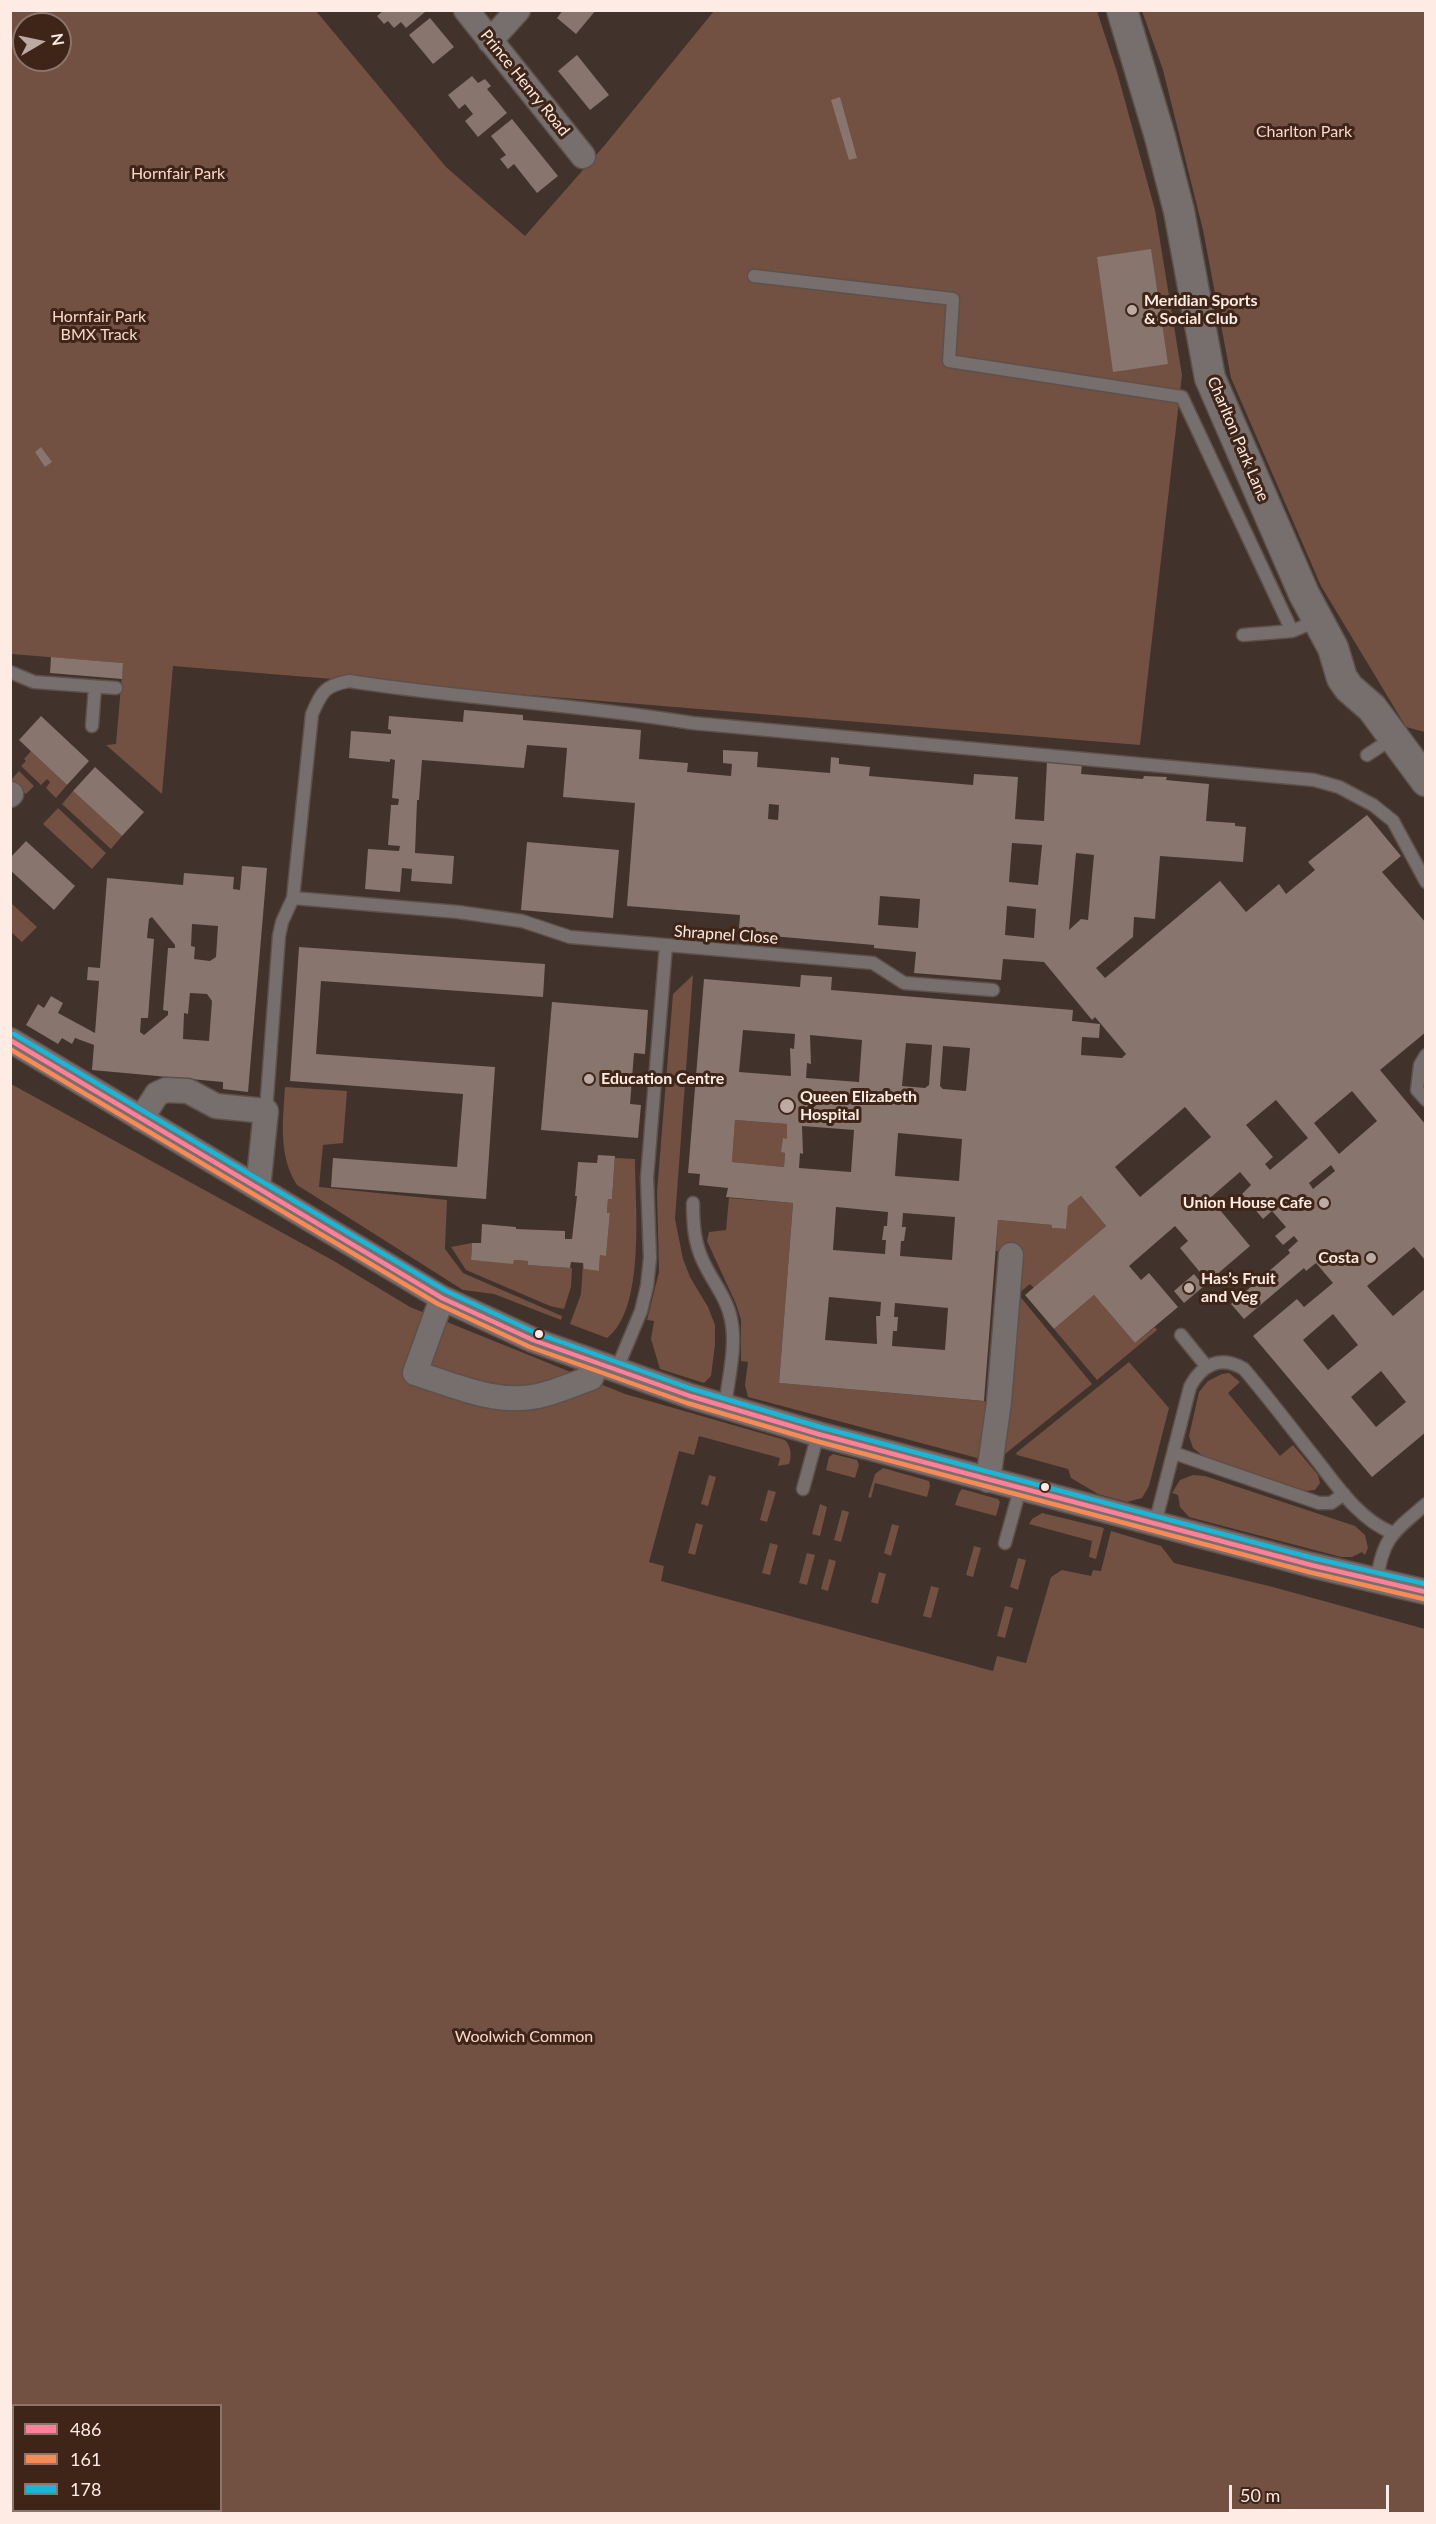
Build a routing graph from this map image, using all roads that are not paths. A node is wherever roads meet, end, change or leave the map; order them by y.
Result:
1 (466, 10) edge
2 (518, 10) edge
3 (1122, 10) edge
4 (490, 40) junction
5 (583, 156) dead end
6 (754, 276) dead end
7 (1305, 626) junction
8 (1243, 635) dead end
9 (10, 672) edge
10 (95, 687) junction
11 (116, 688) dead end
12 (92, 726) dead end
13 (1394, 737) junction
14 (1367, 755) dead end
15 (1422, 769) edge
16 (1425, 882) edge
17 (293, 898) junction
18 (666, 945) junction
19 (993, 990) dead end
20 (10, 1040) edge
21 (1425, 1055) edge
22 (1425, 1100) edge
23 (266, 1111) junction
24 (141, 1119) junction
25 (258, 1188) junction
26 (693, 1203) dead end
27 (1011, 1255) dead end
28 (442, 1298) junction
29 (1181, 1335) dead end
30 (1207, 1367) junction
31 (606, 1368) junction
32 (725, 1407) junction
33 (818, 1434) junction
34 (1174, 1453) junction
35 (988, 1480) junction
36 (803, 1489) dead end
37 (1020, 1489) junction
38 (1344, 1494) junction
39 (1425, 1504) edge
40 (1155, 1524) junction
41 (1393, 1533) junction
42 (1005, 1543) dead end
43 (1377, 1581) junction
44 (1425, 1592) edge

1 - 4 street, Prince Henry Road
2 - 4 street
3 - 7 street, Charlton Park Lane
4 - 5 street, Prince Henry Road
6 - 7 lane
7 - 8 lane
7 - 13 street, Charlton Park Lane
9 - 10 lane
10 - 11 lane
10 - 12 lane
13 - 14 lane
13 - 15 street, Charlton Park Lane
16 - 17 lane
17 - 18 lane
17 - 23 lane
18 - 19 lane, Shrapnel Close
18 - 31 lane, Shrapnel Close
20 - 24 street
21 - 22 lane
23 - 24 street
23 - 25 street
24 - 25 street
25 - 28 street
26 - 32 lane
27 - 35 street
28 - 31 street
28 - 31 street
29 - 30 lane
30 - 34 lane
30 - 38 lane
31 - 32 street
32 - 33 street
33 - 35 street
33 - 36 lane
34 - 38 lane
34 - 40 lane
35 - 37 street
37 - 40 street
37 - 42 lane
38 - 41 lane
39 - 41 lane
40 - 43 street
41 - 43 lane
43 - 44 street

